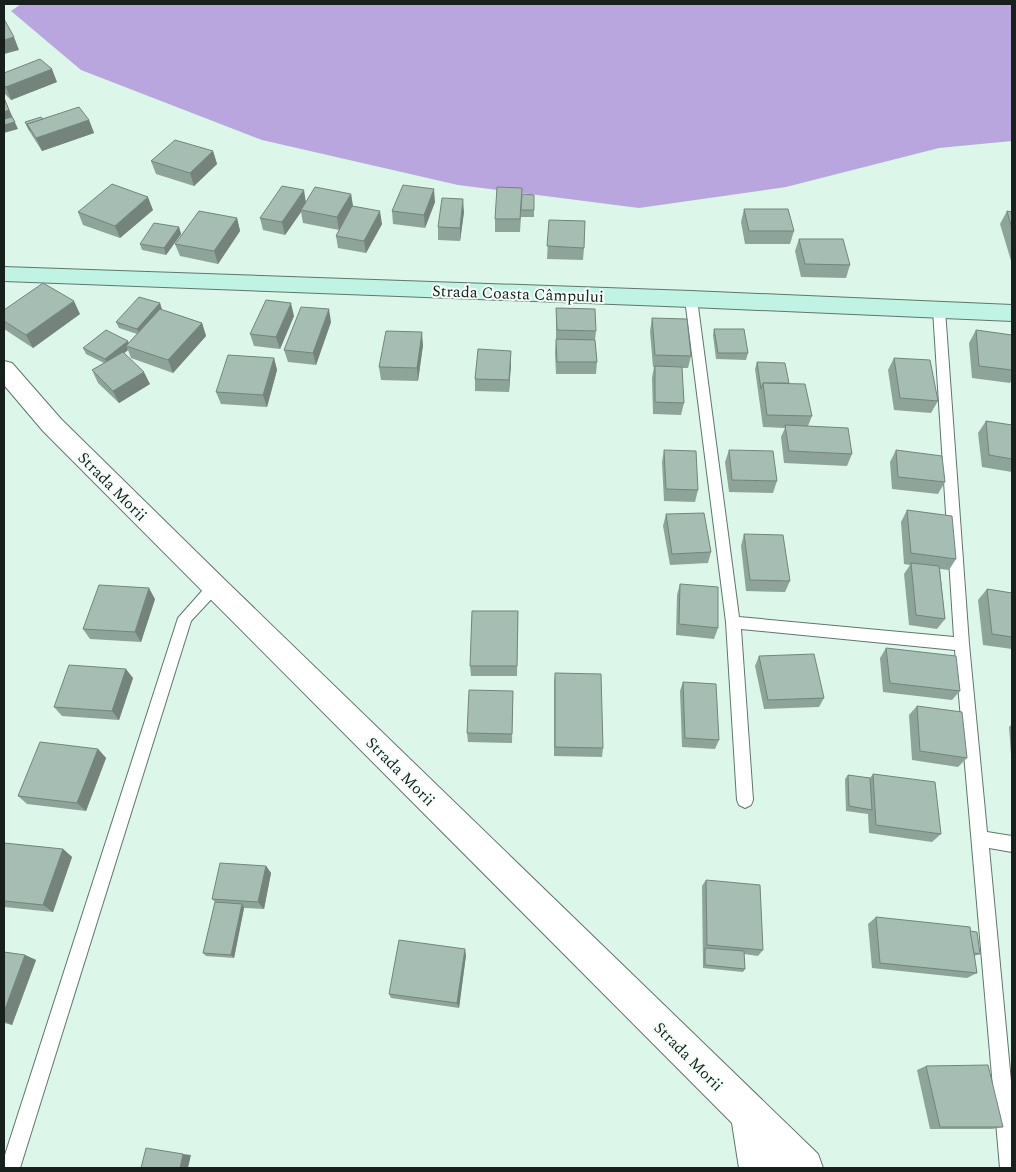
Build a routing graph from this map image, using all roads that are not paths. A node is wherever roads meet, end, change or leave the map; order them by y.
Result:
1 (10, 276) edge
2 (691, 299) junction
3 (939, 310) junction
4 (1012, 313) edge
5 (4, 369) edge
6 (214, 587) junction
7 (733, 622) junction
8 (962, 644) junction
9 (745, 800) dead end
10 (980, 839) junction
11 (1012, 844) edge
12 (749, 1114) junction
13 (10, 1168) edge
14 (758, 1168) edge
15 (804, 1168) edge
16 (1010, 1168) edge

1 - 2 street, Strada Coasta Câmpului
2 - 3 street, Strada Coasta Câmpului
2 - 7 lane
3 - 4 street, Strada Coasta Câmpului
3 - 8 lane
5 - 6 street, Strada Morii
6 - 12 street, Strada Morii
6 - 13 lane
7 - 8 lane
7 - 9 lane
8 - 10 lane
10 - 11 lane
10 - 16 lane
12 - 14 street
12 - 15 street, Strada Morii

